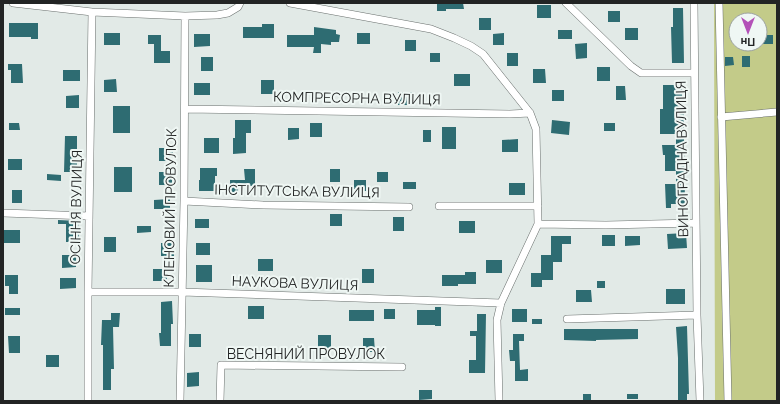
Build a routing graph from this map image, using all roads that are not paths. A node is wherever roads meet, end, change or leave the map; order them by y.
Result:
1 (13, 3) edge
2 (240, 3) edge
3 (290, 3) edge
4 (566, 3) edge
5 (694, 3) edge
6 (720, 3) edge
7 (92, 12) junction
8 (185, 16) junction
9 (694, 73) junction
10 (185, 109) junction
11 (777, 112) edge
12 (530, 113) junction
13 (721, 117) junction
14 (184, 201) junction
15 (439, 206) dead end
16 (538, 206) junction
17 (409, 207) dead end
18 (3, 213) edge
19 (89, 216) junction
20 (696, 223) junction
21 (538, 224) junction
22 (88, 292) junction
23 (182, 292) junction
24 (500, 303) junction
25 (697, 316) junction
26 (567, 319) dead end
27 (402, 367) dead end
28 (88, 401) edge
29 (180, 401) edge
30 (220, 401) edge
31 (499, 401) edge
32 (700, 401) edge
33 (728, 401) edge

1 - 7 street
2 - 8 street
3 - 12 street
4 - 9 street
5 - 9 street, ВИНОГРАДНА ВУЛИЦЯ
6 - 13 street
7 - 8 street
7 - 19 street, ОСІННЯ ВУЛИЦЯ
8 - 10 street, КЛЕНОВИЙ ПРОВУЛОК
9 - 20 street, ВИНОГРАДНА ВУЛИЦЯ
10 - 12 street, КОМПРЕСОРНА ВУЛИЦЯ
10 - 14 street, КЛЕНОВИЙ ПРОВУЛОК
11 - 13 street
12 - 16 street
13 - 33 street
14 - 17 street, ІНСТИТУТСЬКА ВУЛИЦЯ
14 - 23 street, КЛЕНОВИЙ ПРОВУЛОК
15 - 16 street
16 - 21 street
18 - 19 street
19 - 22 street, ОСІННЯ ВУЛИЦЯ
20 - 21 street
20 - 25 street, ВИНОГРАДНА ВУЛИЦЯ
21 - 24 street
22 - 23 street, НАУКОВА ВУЛИЦЯ
22 - 28 street, ОСІННЯ ВУЛИЦЯ
23 - 24 street, НАУКОВА ВУЛИЦЯ
23 - 29 street, КЛЕНОВИЙ ПРОВУЛОК
24 - 31 street
25 - 26 street
25 - 32 street, ВИНОГРАДНА ВУЛИЦЯ
27 - 30 street, ВЕСНЯНИЙ ПРОВУЛОК

